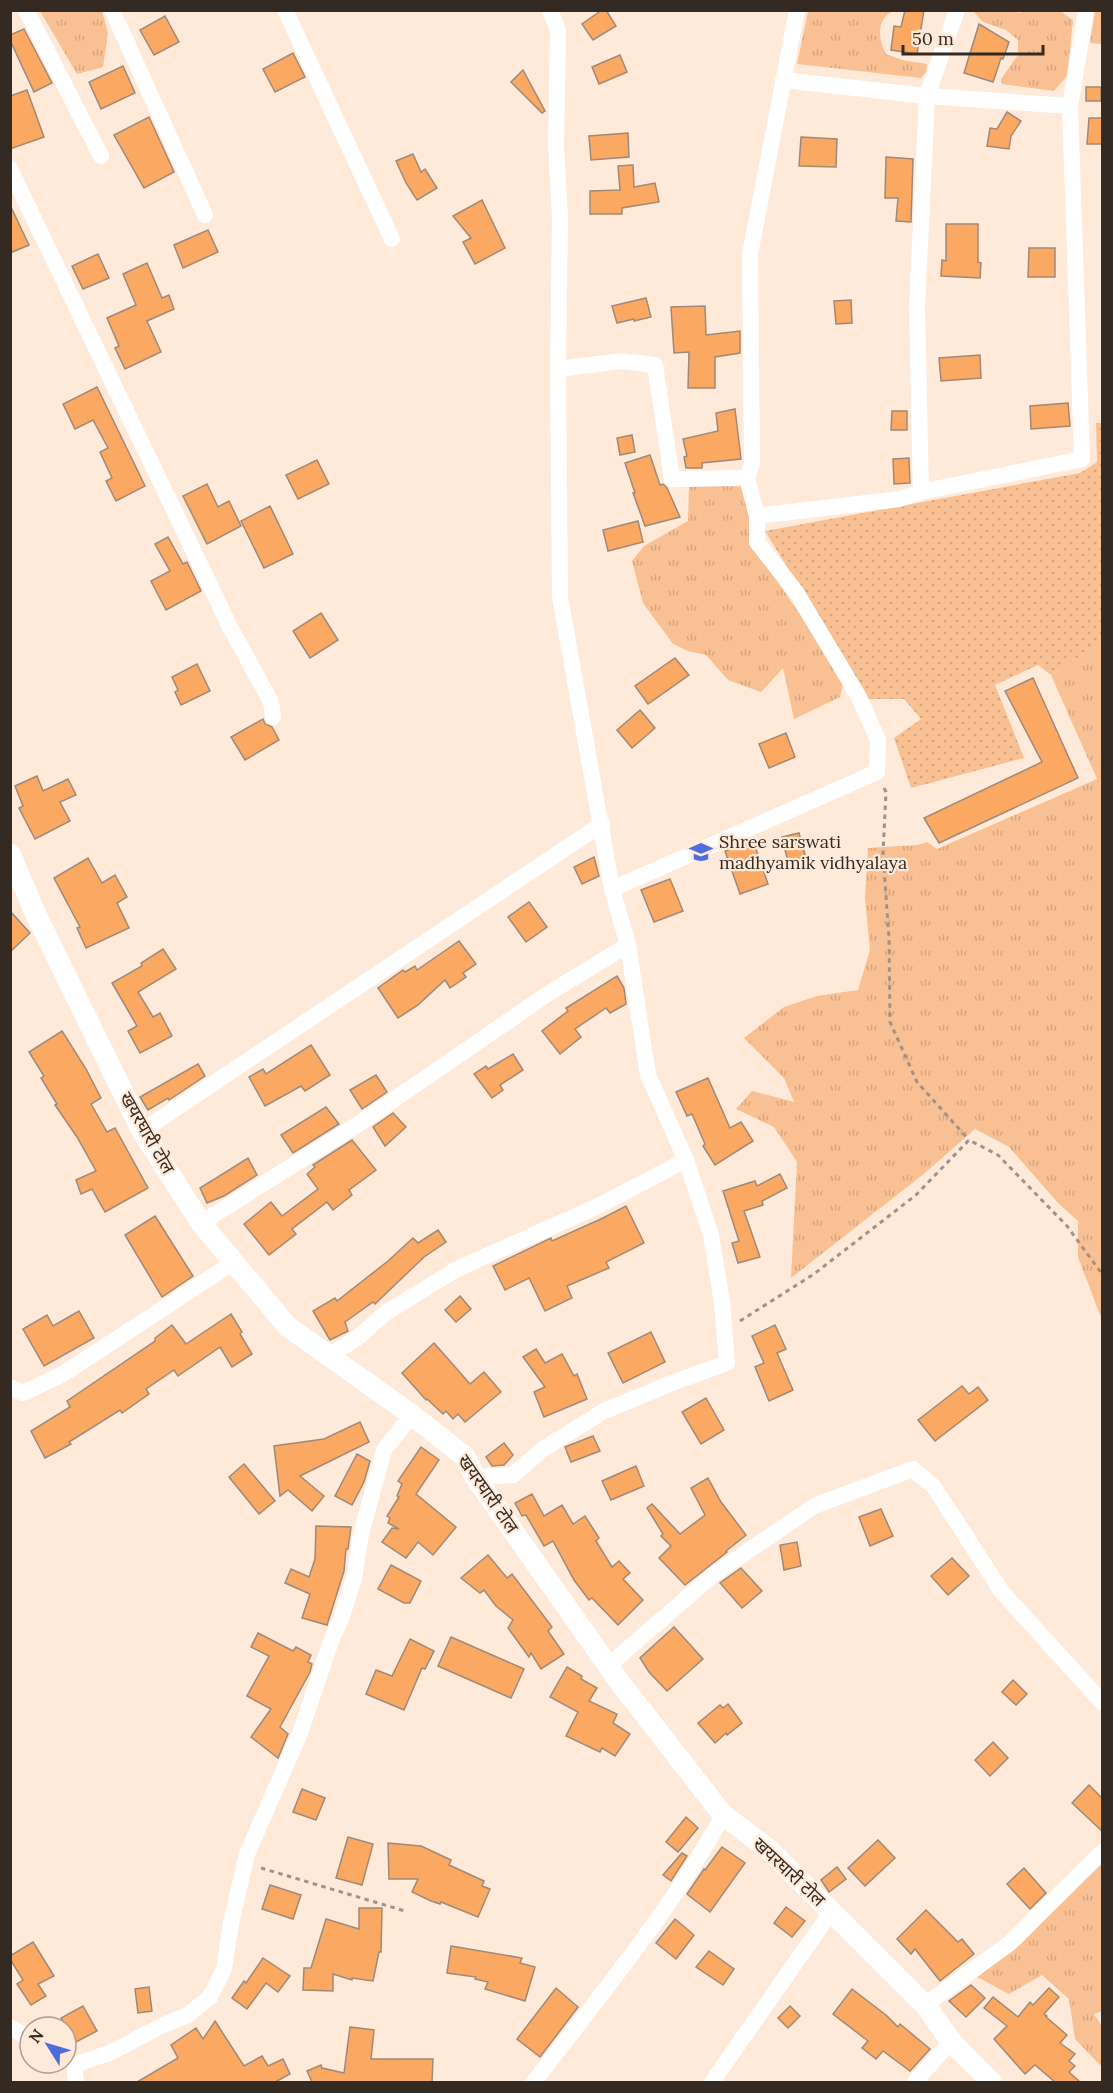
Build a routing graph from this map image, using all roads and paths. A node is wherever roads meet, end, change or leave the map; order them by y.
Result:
1 (19, 10) edge
2 (27, 10) edge
3 (112, 10) edge
4 (285, 10) edge
5 (550, 10) edge
6 (797, 10) edge
7 (957, 10) edge
8 (1086, 10) edge
9 (10, 15) edge
10 (783, 81) junction
11 (927, 96) junction
12 (1070, 106) junction
13 (101, 156) dead end
14 (10, 169) edge
15 (205, 215) dead end
16 (392, 239) dead end
17 (558, 369) junction
18 (747, 478) junction
19 (921, 492) junction
20 (757, 516) junction
21 (273, 717) dead end
22 (877, 772) junction
23 (602, 824) junction
24 (10, 854) edge
25 (612, 889) junction
26 (628, 945) junction
27 (142, 1131) junction
28 (969, 1140) junction
29 (686, 1160) junction
30 (201, 1223) junction
31 (234, 1262) junction
32 (1102, 1274) edge
33 (725, 1330) junction
34 (329, 1356) junction
35 (10, 1387) edge
36 (412, 1415) junction
37 (475, 1477) junction
38 (608, 1666) junction
39 (1102, 1702) edge
40 (723, 1815) junction
41 (1102, 1852) edge
42 (245, 1863) junction
43 (405, 1911) dead end
44 (831, 1912) junction
45 (925, 2005) junction
46 (951, 2041) junction
47 (78, 2061) edge
48 (534, 2082) edge
49 (712, 2082) edge
50 (915, 2082) edge
51 (992, 2082) edge

1 - 9 street
2 - 13 street
3 - 15 street
4 - 16 street
5 - 17 street
6 - 10 street
7 - 11 street
8 - 12 street
10 - 11 street
10 - 18 street
11 - 12 street
11 - 19 street
12 - 19 street
14 - 21 street
17 - 18 street
17 - 23 street
18 - 20 street
19 - 20 street
20 - 22 street
22 - 25 street
22 - 28 path
23 - 25 street
23 - 27 street
24 - 27 street, खयरघारी टोल
25 - 26 street
26 - 29 street
26 - 30 street
27 - 30 street, खयरघारी टोल
28 - 32 path
28 - 33 path
29 - 33 street
29 - 34 street
30 - 31 street, खयरघारी टोल
31 - 34 street, खयरघारी टोल
31 - 35 street
33 - 37 street
34 - 36 street, खयरघारी टोल
36 - 37 street, खयरघारी टोल
36 - 42 street
37 - 38 street, खयरघारी टोल
38 - 39 street
38 - 40 street, खयरघारी टोल
40 - 44 street, खयरघारी टोल
40 - 48 street
41 - 45 street
42 - 43 path
42 - 47 street
44 - 45 street, खयरघारी टोल
44 - 49 street
45 - 46 street, खयरघारी टोल
46 - 50 street
46 - 51 street, खयरघारी टोल

